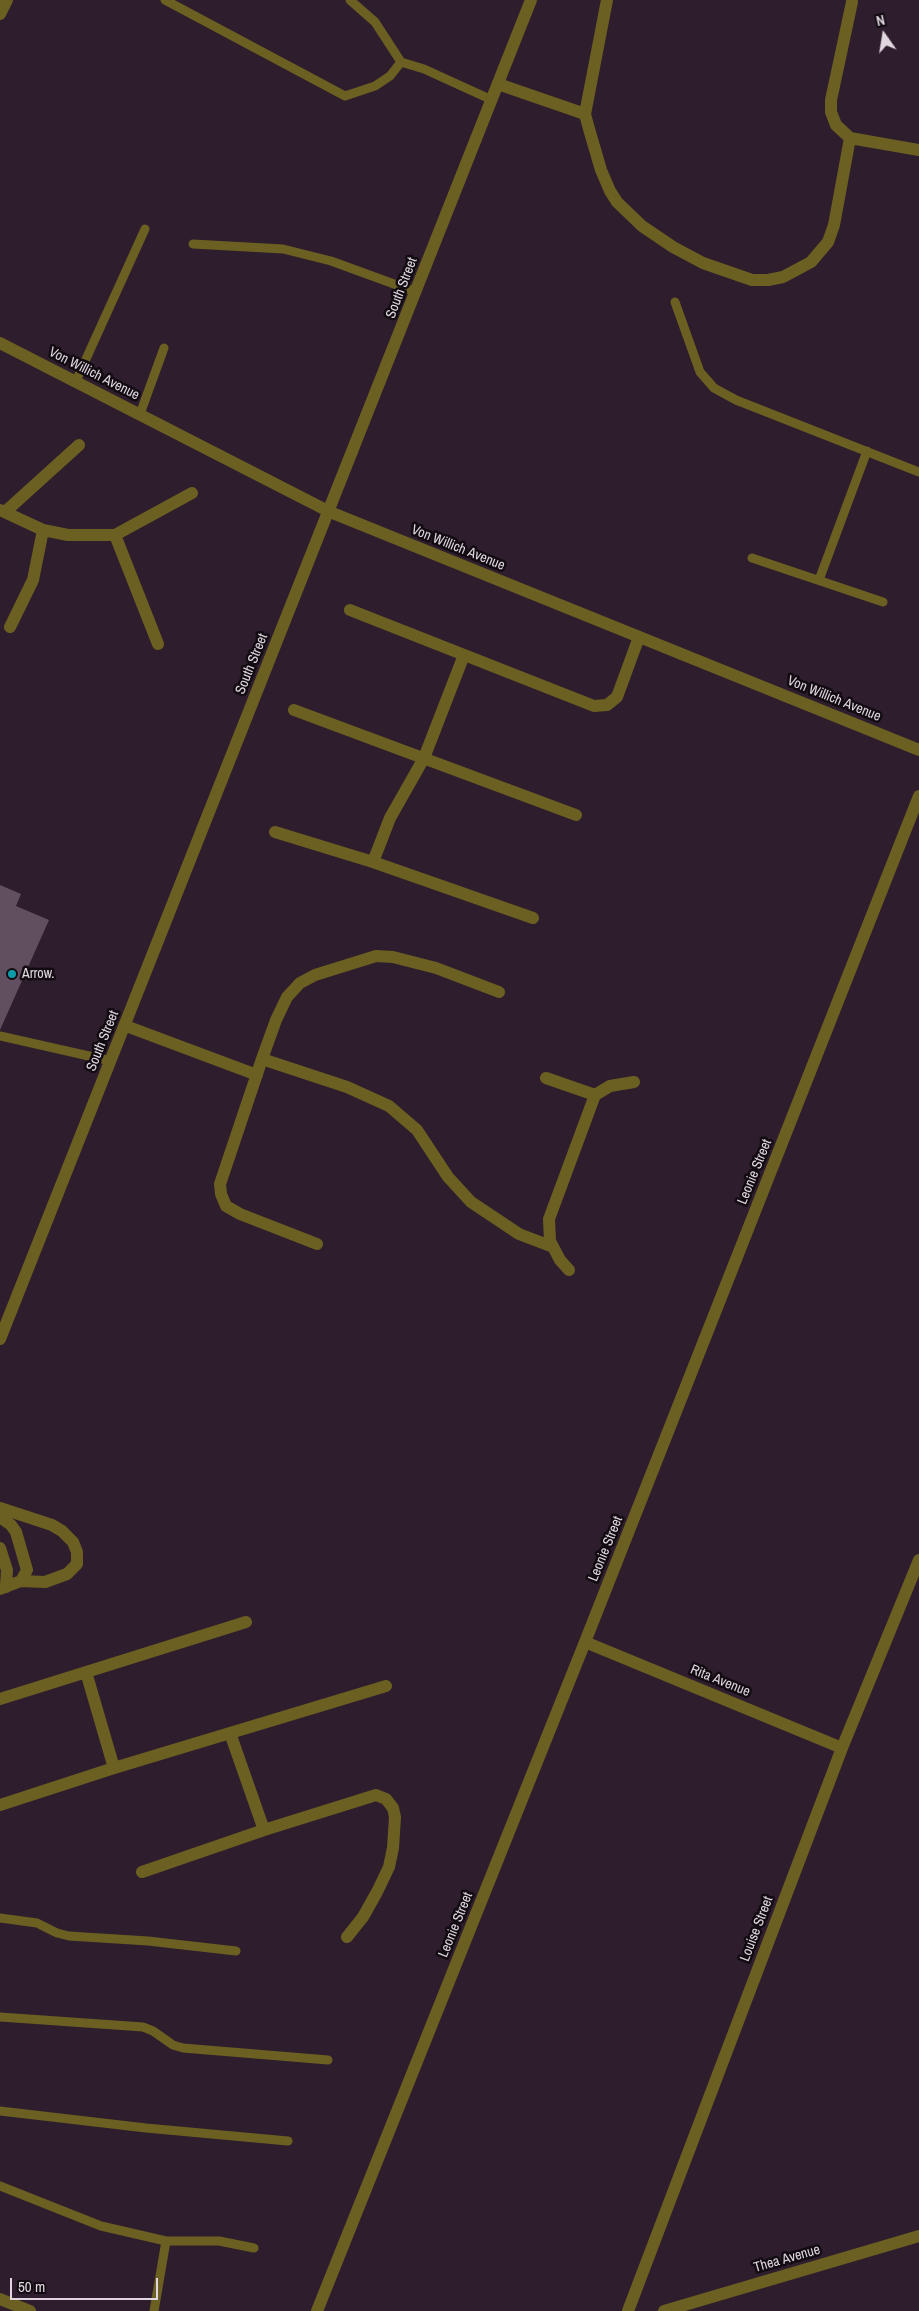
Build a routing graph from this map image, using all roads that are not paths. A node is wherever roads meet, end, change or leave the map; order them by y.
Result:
1 (7, 0) edge
2 (165, 0) edge
3 (350, 0) edge
4 (531, 0) edge
5 (607, 0) edge
6 (852, 2) dead end
7 (0, 14) edge
8 (401, 62) junction
9 (498, 84) junction
10 (492, 100) junction
11 (585, 114) junction
12 (850, 138) junction
13 (919, 150) edge
14 (145, 229) dead end
15 (193, 244) dead end
16 (416, 292) junction
17 (675, 302) dead end
18 (0, 343) edge
19 (164, 348) dead end
20 (76, 381) junction
21 (140, 414) junction
22 (79, 445) dead end
23 (867, 451) junction
24 (919, 472) edge
25 (192, 494) dead end
26 (2, 511) edge
27 (330, 512) junction
28 (43, 530) junction
29 (115, 535) junction
30 (752, 558) dead end
31 (819, 580) junction
32 (883, 602) dead end
33 (350, 610) dead end
34 (10, 627) dead end
35 (639, 637) junction
36 (158, 644) dead end
37 (464, 655) junction
38 (294, 710) dead end
39 (919, 750) edge
40 (424, 758) junction
41 (919, 796) edge
42 (576, 815) dead end
43 (275, 832) dead end
44 (373, 862) junction
45 (534, 918) dead end
46 (499, 992) dead end
47 (126, 1026) junction
48 (0, 1036) edge
49 (262, 1059) junction
50 (111, 1062) junction
51 (257, 1075) junction
52 (546, 1078) dead end
53 (634, 1082) dead end
54 (595, 1095) junction
55 (317, 1244) dead end
56 (553, 1247) junction
57 (569, 1270) dead end
58 (0, 1339) edge
59 (0, 1508) edge
60 (0, 1517) edge
61 (0, 1548) edge
62 (919, 1560) edge
63 (21, 1581) junction
64 (3, 1588) edge
65 (246, 1622) dead end
66 (586, 1642) junction
67 (86, 1672) junction
68 (386, 1686) dead end
69 (0, 1699) edge
70 (230, 1733) junction
71 (842, 1748) junction
72 (114, 1768) junction
73 (0, 1805) edge
74 (264, 1830) junction
75 (142, 1872) dead end
76 (0, 1918) edge
77 (347, 1937) dead end
78 (236, 1951) dead end
79 (0, 2017) edge
80 (328, 2060) dead end
81 (0, 2111) edge
82 (288, 2141) dead end
83 (0, 2186) edge
84 (919, 2236) edge
85 (166, 2241) junction
86 (254, 2248) dead end
87 (0, 2299) edge
88 (30, 2311) edge
89 (154, 2311) edge
90 (317, 2311) edge
91 (628, 2311) edge
92 (664, 2311) edge

1 - 7 street
2 - 8 lane
3 - 8 lane
4 - 9 street, South Street
5 - 11 street
6 - 12 street
8 - 10 lane
9 - 10 street, South Street
9 - 11 street
10 - 16 street, South Street
11 - 12 street
12 - 13 street
14 - 20 lane
15 - 16 lane
16 - 27 street, South Street
17 - 23 lane
18 - 20 street, Von Willich Avenue
19 - 21 lane
20 - 21 street, Von Willich Avenue
21 - 27 street, Von Willich Avenue
22 - 26 street
23 - 24 lane
23 - 31 lane
25 - 29 street
26 - 28 street
27 - 35 street, Von Willich Avenue
27 - 47 street, South Street
28 - 29 street
28 - 34 street
29 - 36 street
30 - 31 lane
31 - 32 lane
33 - 37 street
35 - 37 street
35 - 39 street, Von Willich Avenue
37 - 40 street
38 - 40 street
40 - 42 street
40 - 44 street
41 - 66 street, Leonie Street
43 - 44 street
44 - 45 street
46 - 49 street
47 - 50 street, South Street
47 - 51 street
48 - 50 lane
49 - 51 street
49 - 56 street
50 - 58 street, South Street
51 - 55 street
52 - 54 street
53 - 54 street
54 - 56 street
56 - 57 street
59 - 63 street
60 - 63 street
61 - 64 street
62 - 71 street, Louise Street
63 - 64 street
65 - 67 street
66 - 71 street, Rita Avenue
66 - 90 street, Leonie Street
67 - 69 street
67 - 72 street
68 - 70 street
70 - 72 street
70 - 74 street
71 - 91 street, Louise Street
72 - 73 street
74 - 75 street
74 - 77 street
76 - 78 lane
79 - 80 lane
81 - 82 lane
83 - 85 lane
84 - 92 street, Thea Avenue
85 - 86 lane
85 - 89 lane
87 - 88 street

